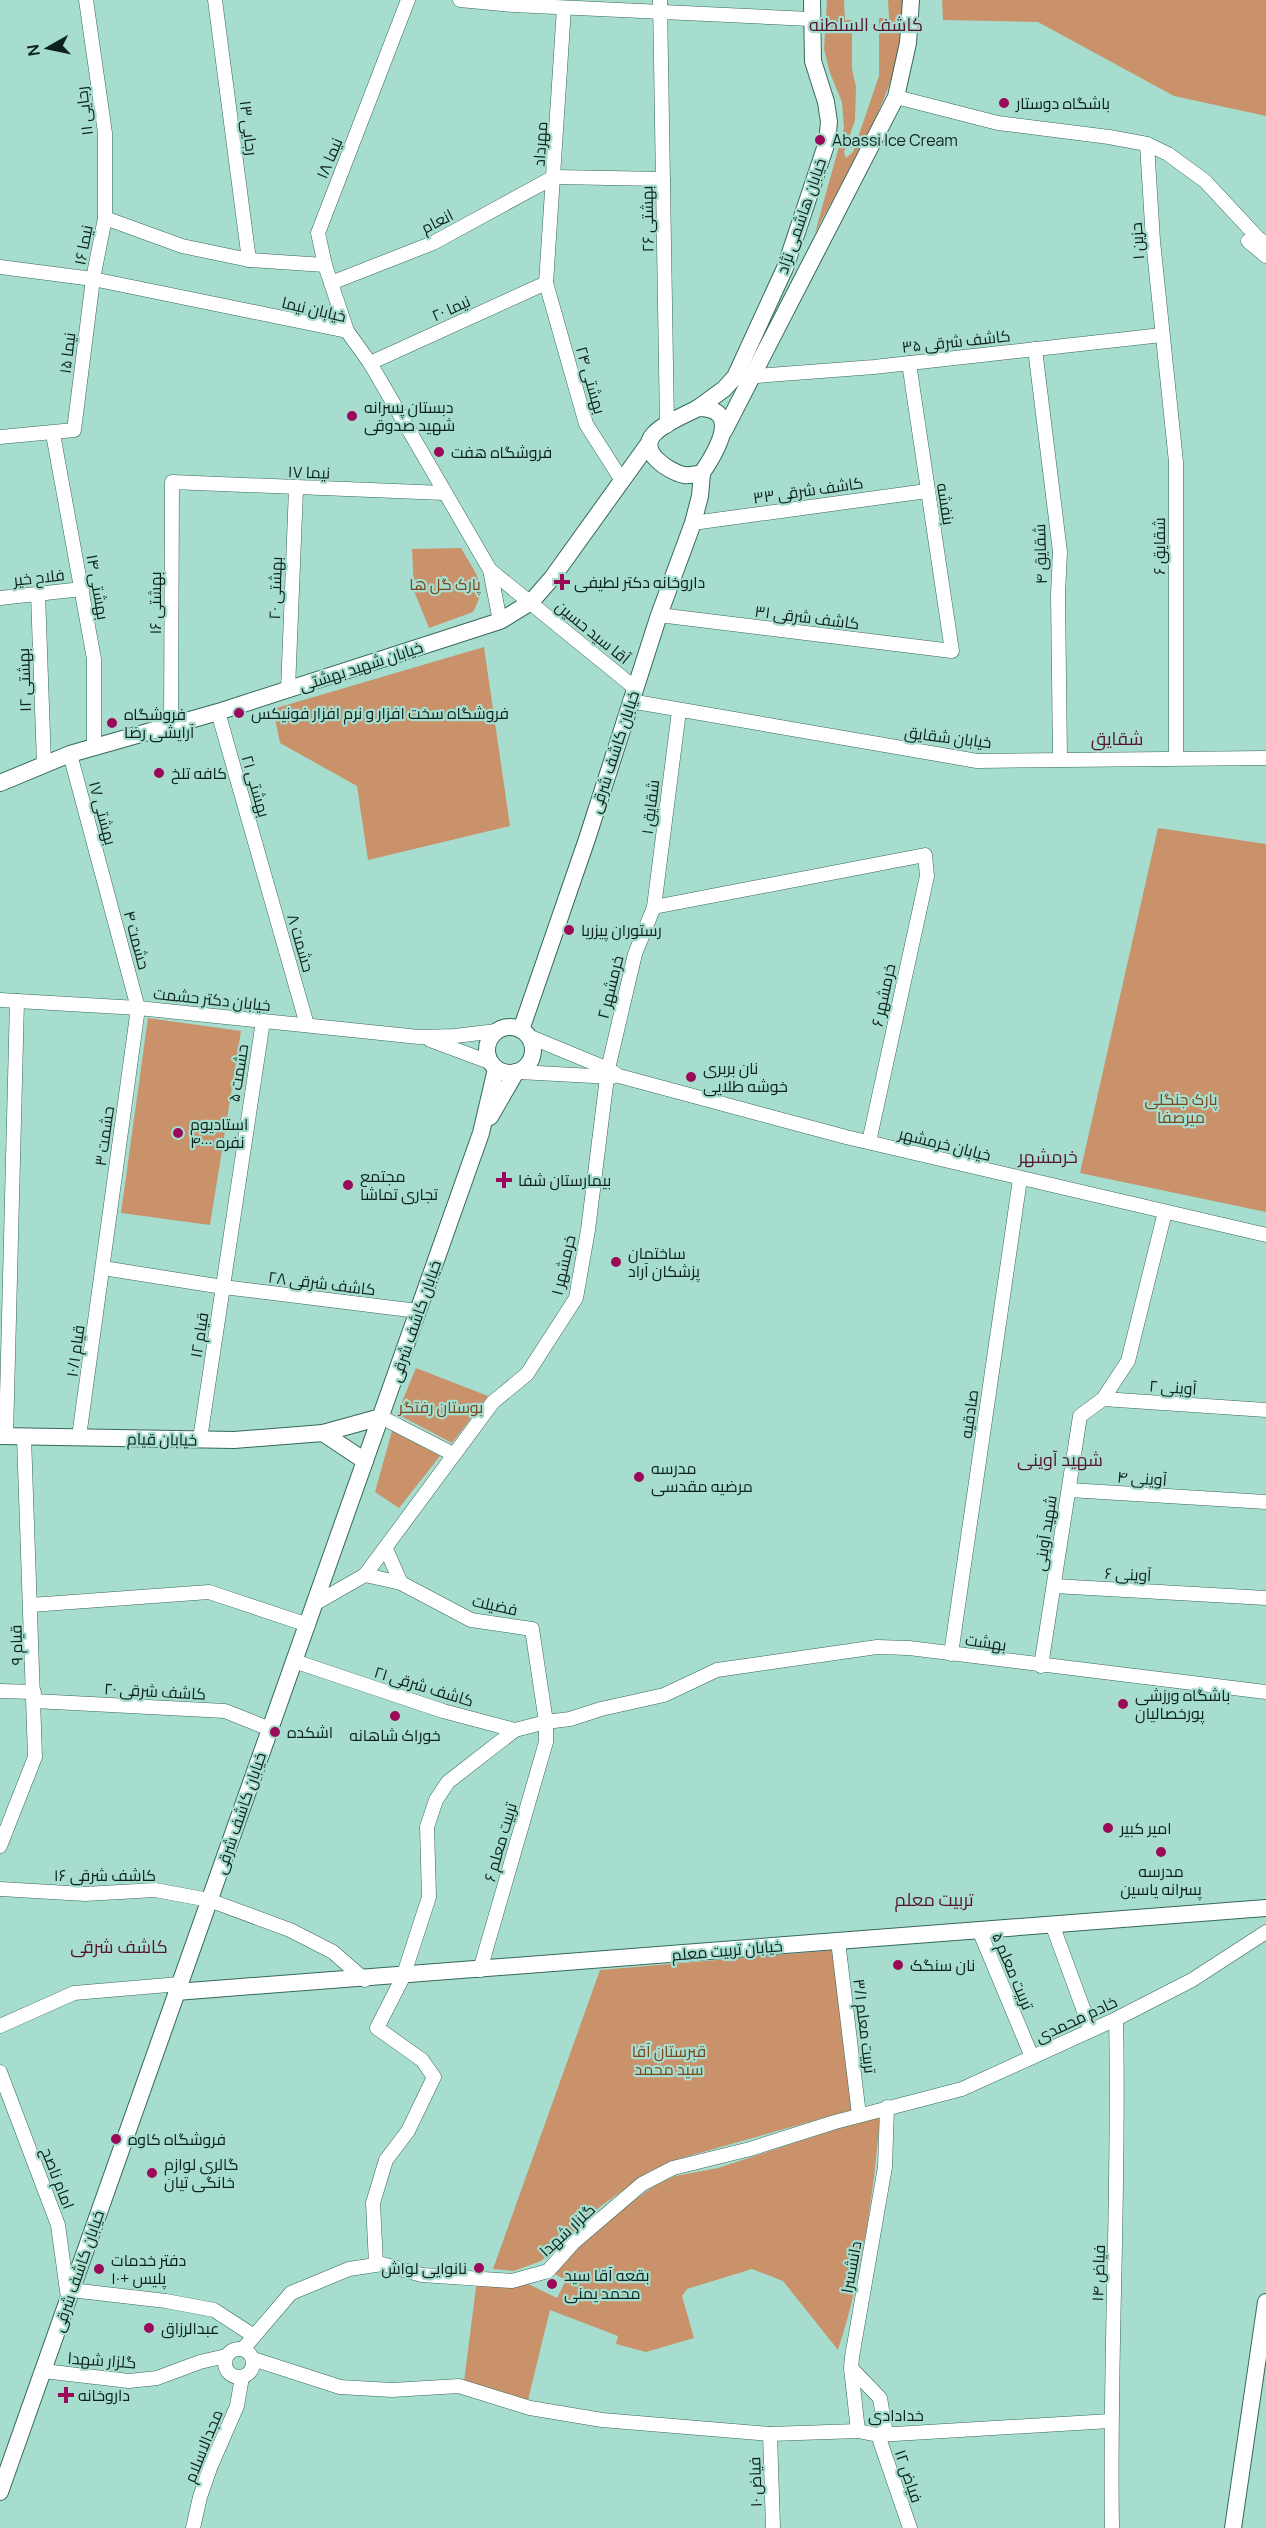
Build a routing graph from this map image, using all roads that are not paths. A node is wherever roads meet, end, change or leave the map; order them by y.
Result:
1 (86, 0) edge
2 (215, 0) edge
3 (408, 0) edge
4 (460, 0) edge
5 (812, 0) edge
6 (911, 0) edge
7 (513, 3) edge
8 (660, 5) edge
9 (564, 8) junction
10 (810, 19) junction
11 (896, 97) junction
12 (1147, 144) junction
13 (554, 177) junction
14 (663, 179) junction
15 (105, 218) junction
16 (1266, 244) edge
17 (1266, 256) edge
18 (249, 260) junction
19 (325, 265) junction
20 (0, 267) edge
21 (93, 279) junction
22 (331, 283) junction
23 (546, 283) junction
24 (347, 332) junction
25 (1162, 335) junction
26 (1035, 349) junction
27 (370, 363) junction
28 (909, 363) junction
29 (735, 377) junction
30 (752, 377) junction
31 (698, 408) junction
32 (667, 426) junction
33 (724, 431) junction
34 (53, 434) junction
35 (0, 437) edge
36 (649, 443) junction
37 (702, 473) junction
38 (621, 479) junction
39 (172, 482) joint
40 (296, 489) junction
41 (927, 491) junction
42 (444, 493) junction
43 (693, 523) junction
44 (490, 570) junction
45 (82, 589) junction
46 (38, 594) junction
47 (0, 598) edge
48 (531, 602) junction
49 (659, 615) junction
50 (500, 621) junction
51 (952, 651) joint
52 (288, 690) junction
53 (632, 694) junction
54 (679, 711) junction
55 (218, 712) junction
56 (171, 725) junction
57 (94, 748) junction
58 (69, 754) junction
59 (1176, 758) junction
60 (1266, 758) edge
61 (1060, 759) junction
62 (44, 764) junction
63 (0, 783) edge
64 (262, 870) joint
65 (104, 881) joint
66 (654, 907) junction
67 (0, 1000) edge
68 (17, 1001) junction
69 (138, 1008) junction
70 (263, 1021) junction
71 (307, 1025) junction
72 (497, 1031) junction
73 (525, 1033) junction
74 (419, 1037) junction
75 (494, 1066) junction
76 (518, 1072) junction
77 (611, 1075) junction
78 (481, 1133) junction
79 (869, 1142) junction
80 (1020, 1179) junction
81 (1165, 1212) junction
82 (1266, 1235) edge
83 (230, 1237) joint
84 (103, 1268) junction
85 (223, 1287) junction
86 (418, 1311) junction
87 (1103, 1399) junction
88 (1266, 1410) edge
89 (381, 1417) junction
90 (323, 1433) junction
91 (3, 1436) edge
92 (24, 1437) junction
93 (79, 1437) junction
94 (200, 1439) junction
95 (453, 1454) junction
96 (365, 1461) junction
97 (1069, 1490) junction
98 (1266, 1502) edge
99 (386, 1549) junction
100 (365, 1575) junction
101 (401, 1583) junction
102 (1054, 1586) junction
103 (1266, 1598) edge
104 (316, 1603) junction
105 (31, 1605) junction
106 (308, 1625) junction
107 (951, 1654) junction
108 (294, 1661) junction
109 (1041, 1666) junction
110 (0, 1691) edge
111 (1266, 1692) edge
112 (34, 1697) junction
113 (546, 1722) junction
114 (270, 1729) junction
115 (515, 1730) junction
116 (0, 1846) edge
117 (0, 1889) edge
118 (210, 1900) junction
119 (1261, 1906) edge
120 (1052, 1924) junction
121 (978, 1930) junction
122 (1266, 1932) edge
123 (838, 1941) junction
124 (480, 1970) junction
125 (403, 1977) junction
126 (365, 1980) junction
127 (180, 1983) junction
128 (1116, 2019) junction
129 (0, 2026) edge
130 (1091, 2030) junction
131 (1032, 2058) junction
132 (0, 2072) edge
133 (887, 2107) junction
134 (859, 2115) junction
135 (376, 2265) junction
136 (70, 2295) junction
137 (1266, 2302) edge
138 (254, 2336) junction
139 (1263, 2349) edge
140 (248, 2354) junction
141 (226, 2356) junction
142 (851, 2367) junction
143 (43, 2371) junction
144 (242, 2377) junction
145 (1110, 2421) junction
146 (858, 2431) junction
147 (770, 2434) junction
148 (882, 2434) junction
149 (0, 2492) edge
150 (194, 2528) edge
151 (773, 2528) edge
152 (910, 2528) edge
153 (1112, 2528) edge
154 (1233, 2528) edge

1 - 15 street, رجایی ۱۱
2 - 18 street, رجایی ۱۳
3 - 19 street, نیما ۱۸
4 - 7 street
5 - 10 main road, خیابان هاشمی نژاد
6 - 11 main road
7 - 9 street
8 - 9 street
8 - 10 street
8 - 14 street, بهشتی ۲۶
9 - 13 street, مهرداد
10 - 29 main road, خیابان هاشمی نژاد
11 - 12 street
11 - 30 main road
12 - 16 street
12 - 17 street
12 - 25 street, حزین ۱
13 - 14 street
13 - 22 street, انعام
13 - 23 street, مهرداد
14 - 32 street, بهشتی ۲۶
15 - 18 street
15 - 21 street, نیما ۱۶
18 - 19 street
19 - 22 street, نیما ۱۸
20 - 21 street, خیابان نیما
21 - 24 street, خیابان نیما
21 - 34 street, نیما ۱۵
22 - 24 street, نیما ۱۸
23 - 27 street, نیما ۲۰
23 - 38 street, بهشتی ۲۴
24 - 27 street, خیابان نیما
25 - 26 street, کاشف شرقی ۳۵
25 - 59 street, شقایق ۶
26 - 28 street, کاشف شرقی ۳۵
26 - 61 street, شقایق ۴
27 - 42 street, خیابان نیما
28 - 30 street, کاشف شرقی ۳۵
28 - 41 street, بنفشه
29 - 30 street, کاشف شرقی ۳۵
29 - 31 main road, خیابان هاشمی نژاد
30 - 33 main road
31 - 32 main road
31 - 33 main road
32 - 36 main road
33 - 37 main road
34 - 35 street
34 - 45 street, بهشتی ۱۴
36 - 37 main road
36 - 38 main road, خیابان شهید بهشتی
37 - 43 main road, خیابان کاشف شرقی
38 - 48 main road, خیابان شهید بهشتی
39 - 40 street, نیما ۱۷
39 - 56 street, بهشتی ۱۶
40 - 42 street, نیما ۱۷
40 - 52 street, بهشتی ۲۰
41 - 43 street, کاشف شرقی ۳۳
41 - 51 street, بنفشه
42 - 44 street, خیابان نیما
43 - 49 main road, خیابان کاشف شرقی
44 - 48 street, خیابان نیما
44 - 50 street, خیابان نیما
45 - 46 street, فلاح خیر
45 - 57 street, بهشتی ۱۴
46 - 47 street, فلاح خیر
46 - 62 street, بهشتی ۱۲
48 - 50 main road, خیابان شهید بهشتی
48 - 53 street, آقا سید حسین
49 - 51 street, کاشف شرقی ۳۱
49 - 53 main road, خیابان کاشف شرقی
50 - 52 main road, خیابان شهید بهشتی
52 - 55 main road, خیابان شهید بهشتی
53 - 54 street, خیابان شقایق
53 - 73 main road, خیابان کاشف شرقی
54 - 61 street, خیابان شقایق
54 - 66 street, شقایق ۱
55 - 56 main road, خیابان شهید بهشتی
55 - 64 street, بهشتی ۲۱
56 - 57 main road, خیابان شهید بهشتی
57 - 58 main road, خیابان شهید بهشتی
58 - 62 main road, خیابان شهید بهشتی
58 - 65 street, بهشتی ۱۷
59 - 60 street, خیابان شقایق
59 - 61 street, خیابان شقایق
62 - 63 main road, خیابان شهید بهشتی
64 - 71 street, حشمت ۸
65 - 69 street, حشمت ۴
66 - 77 street, خرمشهر ۲
66 - 79 street, خرمشهر ۶
67 - 68 street, خیابان دکتر حشمت
68 - 69 street, خیابان دکتر حشمت
68 - 91 street
69 - 70 street, خیابان دکتر حشمت
69 - 84 street, حشمت ۳
70 - 71 street, خیابان دکتر حشمت
70 - 83 street, حشمت ۵
71 - 74 street, خیابان دکتر حشمت
72 - 73 main road
72 - 74 street
72 - 75 main road
73 - 76 main road
73 - 77 street
74 - 75 street
75 - 76 main road
75 - 78 main road
76 - 77 street
76 - 78 main road
77 - 79 street, خیابان خرمشهر
77 - 95 street, خرمشهر ۱
78 - 86 main road, خیابان کاشف شرقی
79 - 80 street, خیابان خرمشهر
80 - 81 street, خیابان خرمشهر
80 - 107 street, صادقیه
81 - 82 street, خیابان خرمشهر
81 - 87 street, شهید آوینی
83 - 85 street, قیام ۱۲
84 - 85 street, کاشف شرقی ۲۸
84 - 93 street, قیام ۱۰/۱
85 - 86 street, کاشف شرقی ۲۸
85 - 94 street, قیام ۱۲
86 - 89 main road, خیابان کاشف شرقی
87 - 88 street, آوینی ۲
87 - 97 street, شهید آوینی
89 - 90 main road, خیابان قیام
89 - 95 street
89 - 96 main road, خیابان کاشف شرقی
90 - 94 main road, خیابان قیام
90 - 96 main road
91 - 92 main road, خیابان قیام
92 - 93 main road, خیابان قیام
92 - 105 street, قیام ۹
93 - 94 main road, خیابان قیام
95 - 99 street
96 - 104 main road, خیابان کاشف شرقی
97 - 98 street, آوینی ۴
97 - 102 street, شهید آوینی
99 - 100 street
99 - 101 street
100 - 101 street, فضیلت
100 - 104 street
101 - 113 street, فضیلت
102 - 103 street, آوینی ۶
102 - 109 street, شهید آوینی
104 - 106 main road, خیابان کاشف شرقی
105 - 106 street
105 - 112 street, قیام ۹
106 - 108 main road, خیابان کاشف شرقی
107 - 109 street, بهشت
107 - 113 street, بهشت
108 - 114 main road, خیابان کاشف شرقی
108 - 115 street, کاشف شرقی ۲۱
109 - 111 street, بهشت
110 - 112 street, کاشف شرقی ۲۰
112 - 114 street, کاشف شرقی ۲۰
112 - 116 street, قیام ۹
113 - 115 street, کاشف شرقی ۲۱
113 - 124 street, تربیت معلم ۶
114 - 118 main road, خیابان کاشف شرقی
115 - 125 street
117 - 118 street, کاشف شرقی ۱۶
118 - 126 street, کاشف شرقی ۱۶
118 - 127 main road, خیابان کاشف شرقی
119 - 120 main road, خیابان تربیت معلم
120 - 121 main road, خیابان تربیت معلم
120 - 130 street
121 - 123 main road, خیابان تربیت معلم
121 - 131 street, تربیت معلم ۵
122 - 128 street, خادم محمدی
123 - 124 main road, خیابان تربیت معلم
123 - 134 street, تربیت معلم ۳/۱
124 - 125 main road, خیابان تربیت معلم
125 - 126 main road, خیابان تربیت معلم
125 - 135 street
126 - 127 main road, خیابان تربیت معلم
127 - 129 street
127 - 136 main road, خیابان کاشف شرقی
128 - 130 street, خادم محمدی
128 - 145 street, فیاض ۱۴
130 - 131 street, خادم محمدی
131 - 133 street, خادم محمدی
132 - 136 street, امام ناصح
133 - 134 street, گلزار شهدا
133 - 142 street, دانشسرا
134 - 135 street, گلزار شهدا
135 - 138 street, گلزار شهدا
136 - 138 street
136 - 143 main road, خیابان کاشف شرقی
137 - 139 main road
138 - 140 street, گلزار شهدا
139 - 154 main road
140 - 141 street
140 - 144 street
140 - 147 street, خدادادی
141 - 143 street, گلزار شهدا
141 - 144 street
142 - 146 street, دانشسرا
142 - 148 street, فیاض ۱۲
143 - 149 main road, خیابان کاشف شرقی
144 - 150 street, مجدالاسلام
145 - 148 street, خدادادی
145 - 153 street, فیاض ۱۴
146 - 147 street, خدادادی
146 - 148 street, خدادادی
147 - 151 street, فیاض ۱۰
148 - 152 street, فیاض ۱۲

